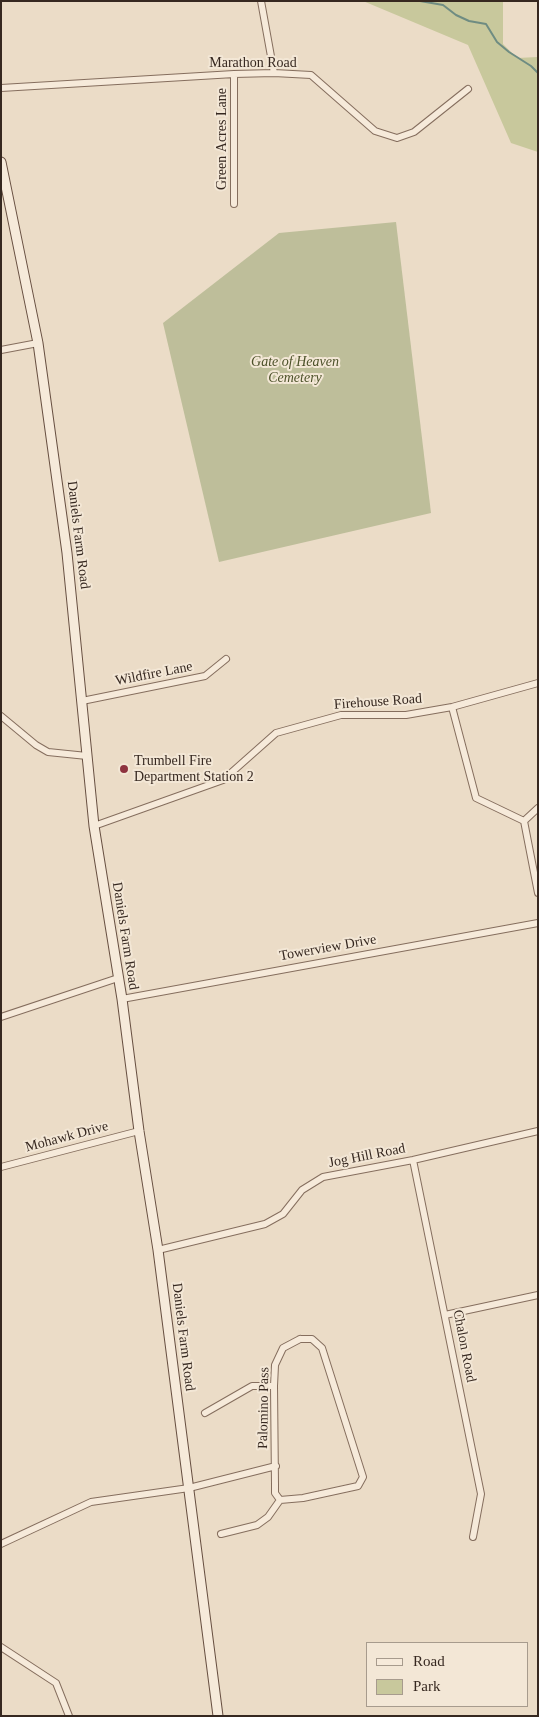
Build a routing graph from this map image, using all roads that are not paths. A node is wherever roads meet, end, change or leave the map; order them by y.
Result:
1 (261, 1) edge
2 (274, 73) junction
3 (234, 74) junction
4 (1, 88) edge
5 (468, 89) dead end
6 (1, 162) edge
7 (234, 204) dead end
8 (38, 343) junction
9 (1, 350) edge
10 (226, 659) dead end
11 (538, 683) edge
12 (82, 701) junction
13 (452, 707) junction
14 (1, 716) edge
15 (86, 756) junction
16 (538, 808) edge
17 (524, 821) junction
18 (94, 826) junction
19 (538, 894) edge
20 (538, 923) edge
21 (118, 978) junction
22 (122, 999) junction
23 (1, 1017) edge
24 (139, 1131) junction
25 (538, 1132) edge
26 (413, 1160) junction
27 (1, 1167) edge
28 (158, 1250) junction
29 (538, 1295) edge
30 (445, 1315) junction
31 (274, 1386) junction
32 (205, 1412) dead end
33 (276, 1466) junction
34 (189, 1488) junction
35 (280, 1500) junction
36 (221, 1534) dead end
37 (473, 1537) dead end
38 (1, 1544) edge
39 (1, 1647) edge
40 (69, 1716) edge
41 (218, 1716) edge

1 - 2 street
2 - 3 street, Marathon Road
2 - 5 street, Marathon Road
3 - 4 street, Marathon Road
3 - 7 street, Green Acres Lane
6 - 8 main road, Daniels Farm Road
8 - 9 street
8 - 12 main road, Daniels Farm Road
10 - 12 street, Wildfire Lane
11 - 13 street, Firehouse Road
12 - 15 main road, Daniels Farm Road
13 - 17 street
13 - 18 street, Firehouse Road
14 - 15 street
15 - 18 main road, Daniels Farm Road
16 - 17 street
17 - 19 street
18 - 21 main road, Daniels Farm Road
20 - 22 street, Towerview Drive
21 - 22 main road, Daniels Farm Road
21 - 23 street
22 - 24 main road, Daniels Farm Road
24 - 27 street, Mohawk Drive
24 - 28 main road, Daniels Farm Road
25 - 26 street, Jog Hill Road
26 - 28 street, Jog Hill Road
26 - 30 street, Chalon Road
28 - 34 main road, Daniels Farm Road
29 - 30 street
30 - 37 street, Chalon Road
31 - 32 street
31 - 33 street, Palomino Pass
31 - 35 street, Palomino Pass
33 - 34 street
33 - 35 street, Palomino Pass
34 - 38 street
34 - 41 main road, Daniels Farm Road
35 - 36 street
39 - 40 street

